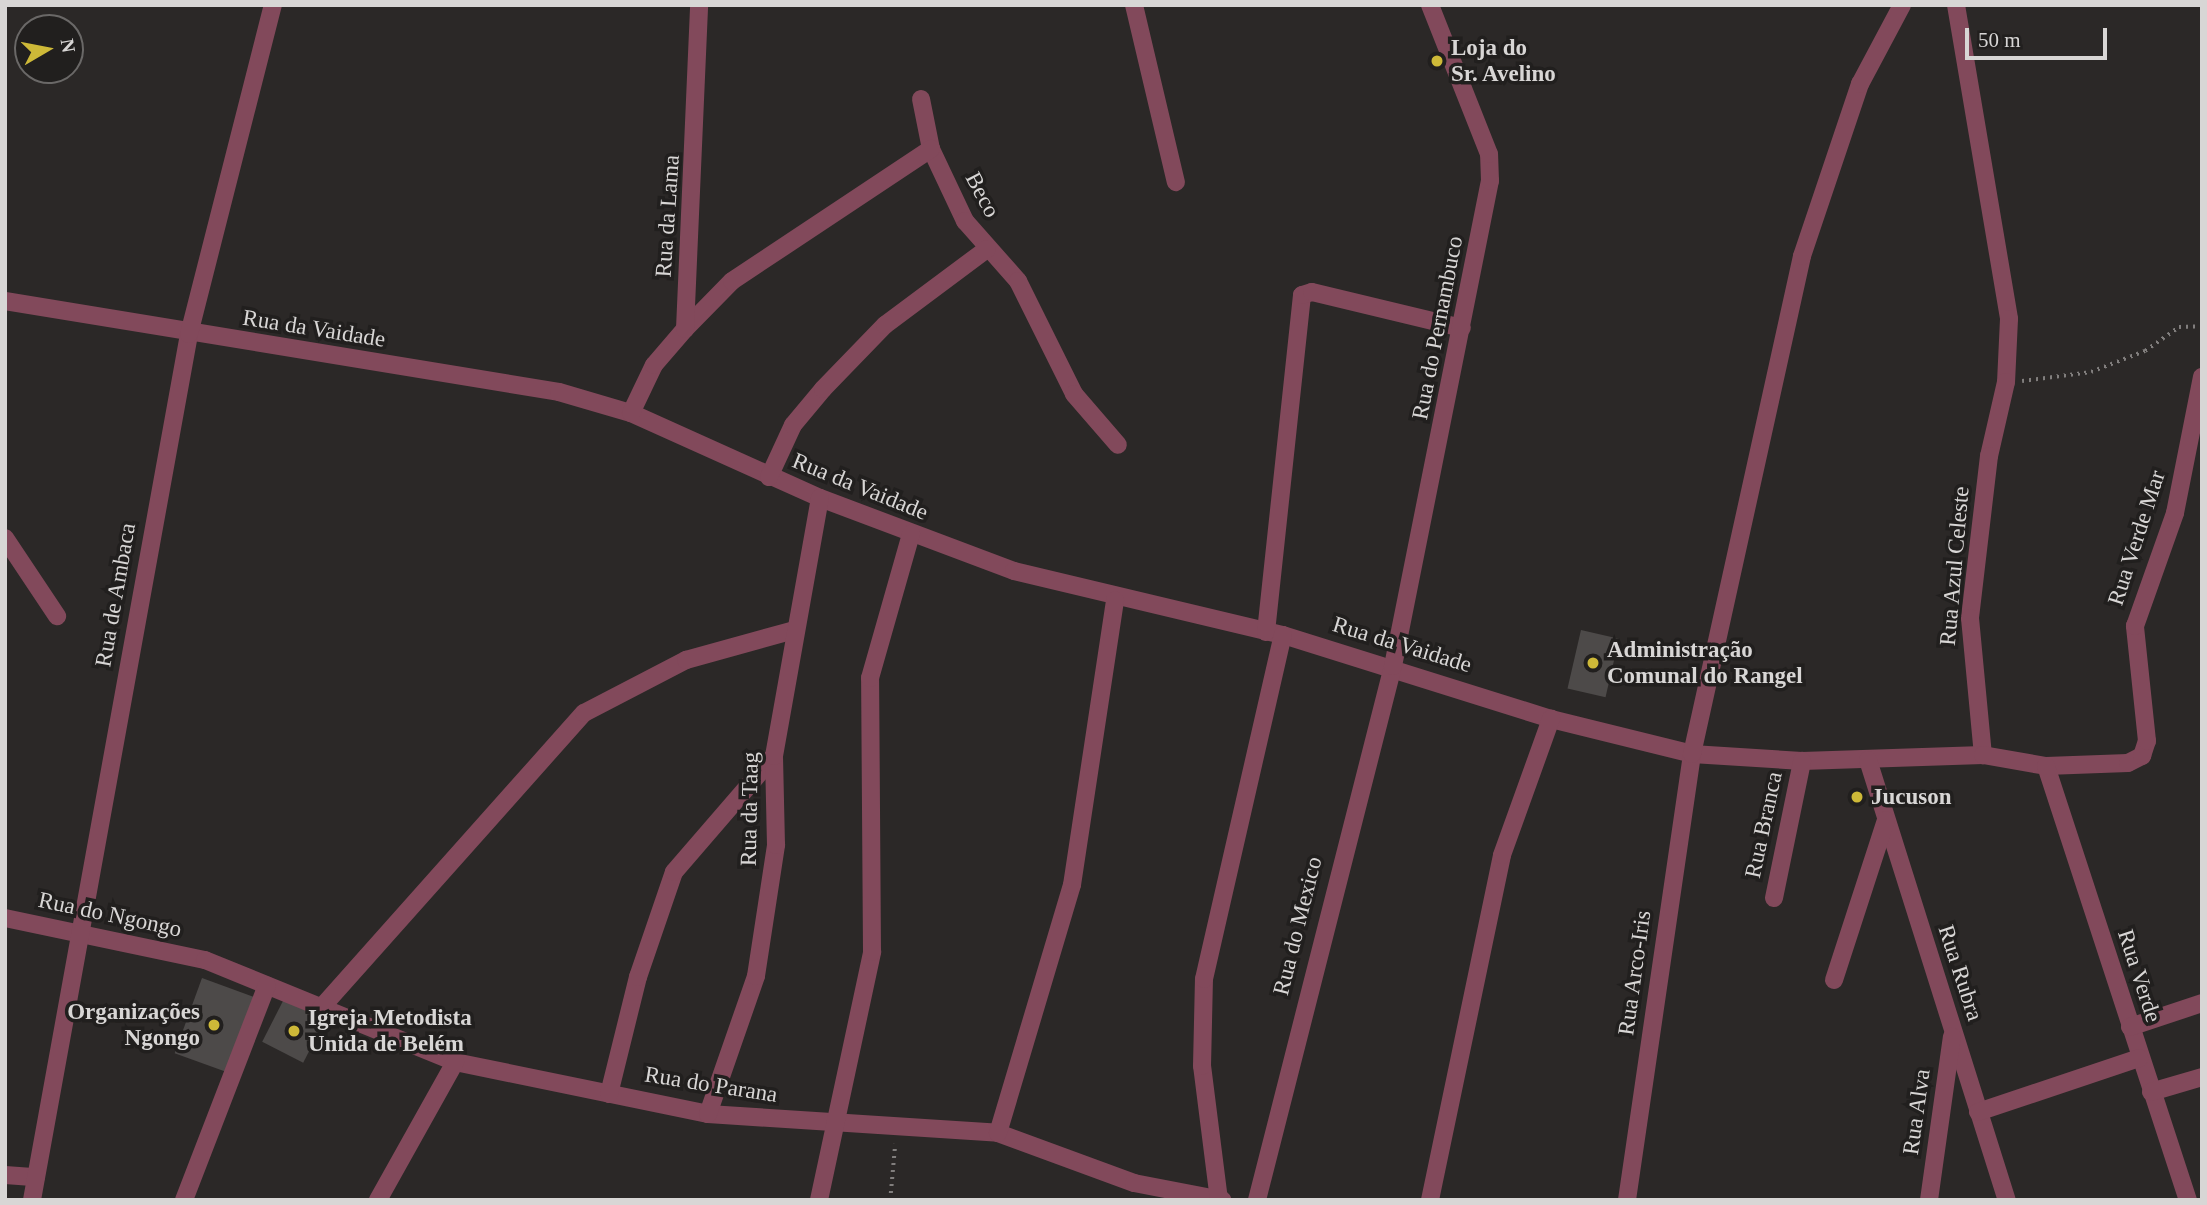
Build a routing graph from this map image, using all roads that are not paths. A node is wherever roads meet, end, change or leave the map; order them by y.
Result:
1 (273, 5) edge
2 (699, 5) edge
3 (1134, 5) edge
4 (1430, 5) edge
5 (1902, 5) edge
6 (1956, 5) edge
7 (921, 99) dead end
8 (931, 149) junction
9 (1176, 182) dead end
10 (987, 249) junction
11 (5, 301) edge
12 (685, 328) junction
13 (1462, 328) junction
14 (189, 334) junction
15 (2202, 377) edge
16 (631, 413) junction
17 (1118, 445) dead end
18 (769, 477) junction
19 (820, 498) junction
20 (911, 534) junction
21 (5, 538) edge
22 (1115, 600) junction
23 (57, 616) dead end
24 (794, 630) junction
25 (1275, 634) junction
26 (1393, 667) junction
27 (1551, 719) junction
28 (1692, 754) junction
29 (1983, 755) junction
30 (774, 756) junction
31 (2142, 756) joint
32 (1868, 760) junction
33 (1802, 761) junction
34 (2046, 766) junction
35 (1886, 820) junction
36 (1774, 898) dead end
37 (5, 918) edge
38 (79, 934) junction
39 (205, 960) joint
40 (1835, 980) dead end
41 (267, 985) junction
42 (2202, 1003) edge
43 (321, 1008) junction
44 (2130, 1027) junction
45 (1953, 1032) junction
46 (2139, 1058) junction
47 (455, 1062) junction
48 (2202, 1077) edge
49 (2151, 1092) junction
50 (609, 1094) junction
51 (1978, 1112) junction
52 (708, 1114) junction
53 (838, 1126) junction
54 (998, 1133) junction
55 (5, 1175) edge
56 (36, 1178) junction
57 (32, 1200) edge
58 (184, 1200) edge
59 (378, 1200) edge
60 (819, 1200) edge
61 (1220, 1200) edge
62 (1257, 1200) edge
63 (1430, 1200) edge
64 (1628, 1200) edge
65 (1929, 1200) edge
66 (2007, 1200) edge
67 (2188, 1200) edge

1 - 14 street, Rua de Ambaca
2 - 12 street, Rua da Lama
3 - 9 street
4 - 13 street, Rua do Pernambuco
5 - 28 street, Rua Arco-Iris
6 - 29 street, Rua Azul Celeste
7 - 8 street, Beco
8 - 10 street, Beco
8 - 12 street
10 - 17 street
10 - 18 street, Beco
11 - 14 street, Rua da Vaidade
12 - 16 street
13 - 25 street
13 - 26 street, Rua do Pernambuco
14 - 16 street, Rua da Vaidade
14 - 38 street, Rua de Ambaca
15 - 31 street, Rua Verde Mar
16 - 18 street, Rua da Vaidade
18 - 19 street, Rua da Vaidade
19 - 20 street, Rua da Vaidade
19 - 24 street, Rua da Taag
20 - 22 street, Rua da Vaidade
20 - 53 street
21 - 23 street
22 - 25 street, Rua da Vaidade
22 - 54 street
24 - 30 street, Rua da Taag
24 - 43 street
25 - 26 street, Rua da Vaidade
25 - 61 street
26 - 27 street, Rua da Vaidade
26 - 62 street, Rua do Mexico
27 - 28 street, Rua da Vaidade
27 - 63 street
28 - 33 street, Rua da Vaidade
28 - 64 street, Rua Arco-Iris
29 - 32 street, Rua da Vaidade
29 - 34 street, Rua da Vaidade
30 - 50 street
30 - 52 street, Rua da Taag
31 - 34 street, Rua da Vaidade
32 - 33 street, Rua da Vaidade
32 - 35 street, Rua Rubra
33 - 36 street, Rua Branca
34 - 44 street, Rua Verde
35 - 40 street
35 - 45 street, Rua Rubra
37 - 38 street, Rua do Ngongo
38 - 39 street, Rua do Ngongo
38 - 56 street, Rua de Ambaca
39 - 41 street, Rua do Parana
41 - 43 street, Rua do Parana
41 - 58 street
42 - 44 street
43 - 47 street, Rua do Parana
44 - 46 street, Rua Verde
45 - 51 street, Rua Rubra
45 - 65 street, Rua Alva
46 - 49 street, Rua Verde
46 - 51 street
47 - 50 street, Rua do Parana
47 - 59 street
48 - 49 street
49 - 67 street, Rua Verde
50 - 52 street, Rua do Parana
51 - 66 street, Rua Rubra
52 - 53 street, Rua do Parana
53 - 54 street, Rua do Parana
53 - 60 street
54 - 61 street, Rua do Parana
55 - 56 street
56 - 57 street, Rua de Ambaca

